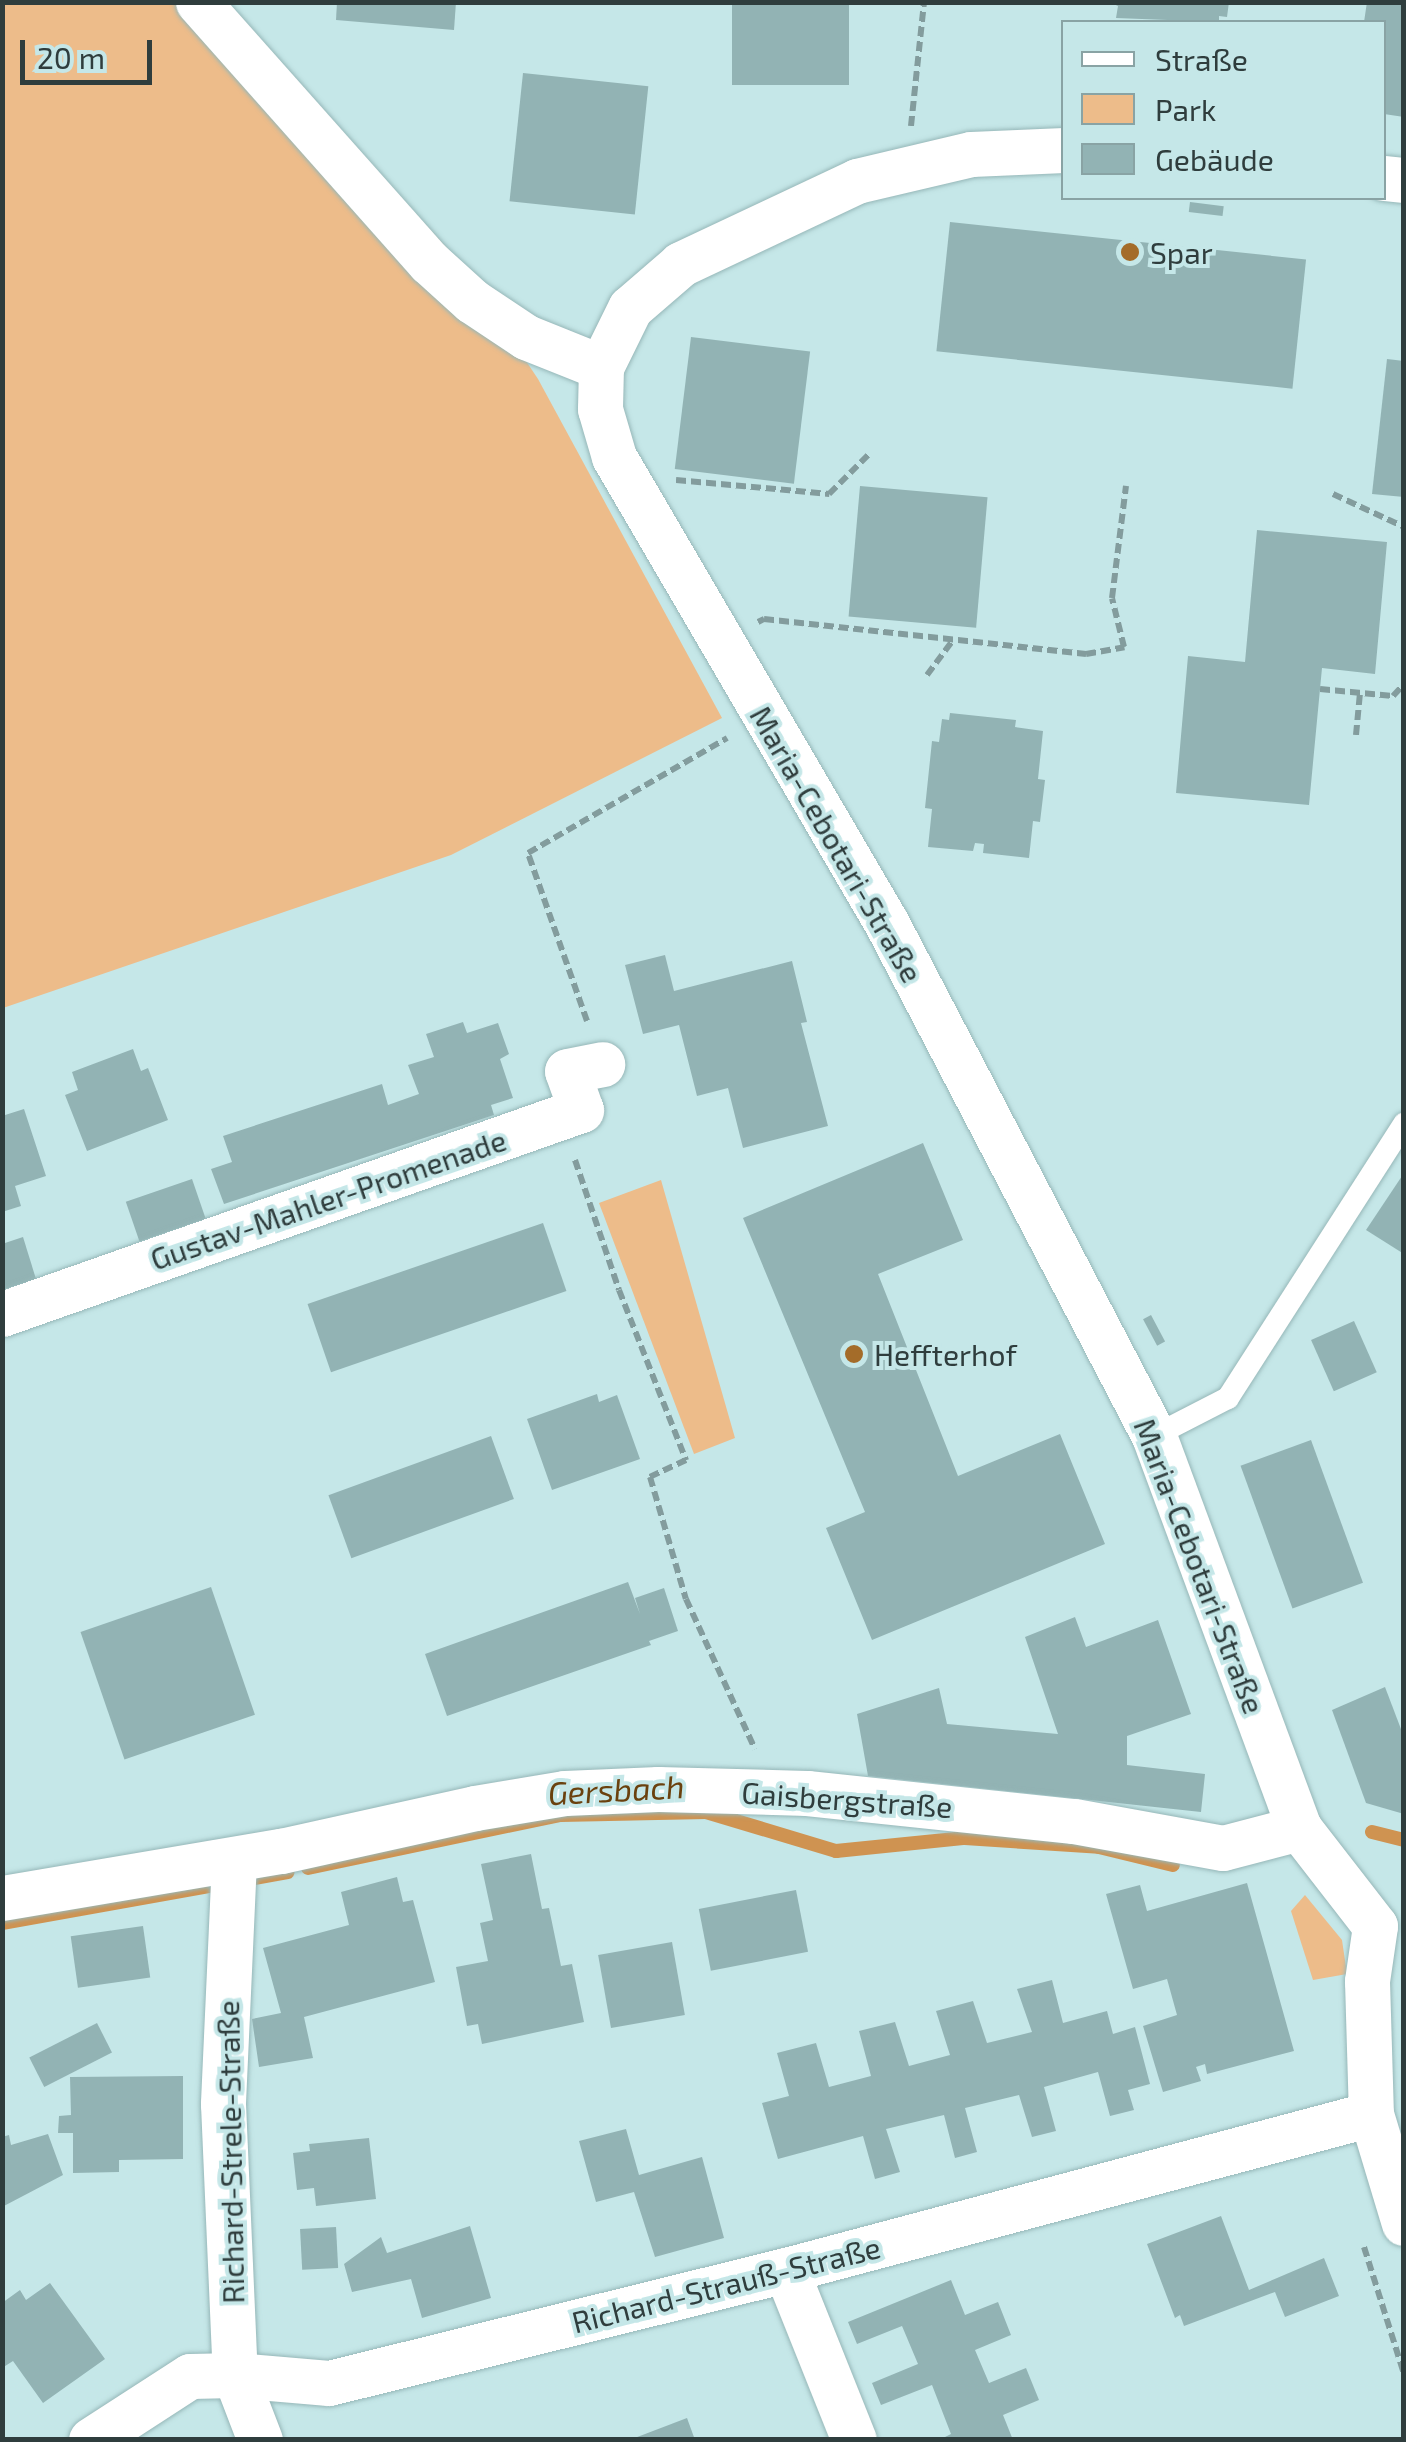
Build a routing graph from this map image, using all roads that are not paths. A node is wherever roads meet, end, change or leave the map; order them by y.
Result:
1 (198, 2) edge
2 (1061, 150) edge
3 (601, 368) junction
4 (602, 1064) road end
5 (1404, 1124) edge
6 (2, 1314) edge
7 (1154, 1436) junction
8 (1299, 1828) junction
9 (234, 1860) junction
10 (2, 1898) edge
11 (1390, 1919) edge
12 (1371, 2114) junction
13 (1404, 2224) edge
14 (786, 2270) junction
15 (235, 2375) junction
16 (91, 2440) edge
17 (260, 2440) edge
18 (854, 2440) edge

1 - 3 street
2 - 3 street
3 - 7 street, Maria-Cebotari-Straße
4 - 6 street, Gustav-Mahler-Promenade
5 - 7 lane
7 - 8 street, Maria-Cebotari-Straße
8 - 9 street, Gaisbergstraße
8 - 11 street
9 - 10 street, Gaisbergstraße
9 - 15 street, Richard-Strele-Straße
11 - 12 street
12 - 13 street
12 - 14 street, Richard-Strauß-Straße
14 - 15 street, Richard-Strauß-Straße
14 - 18 street
15 - 16 street, Richard-Strauß-Straße
15 - 17 street, Richard-Strele-Straße

